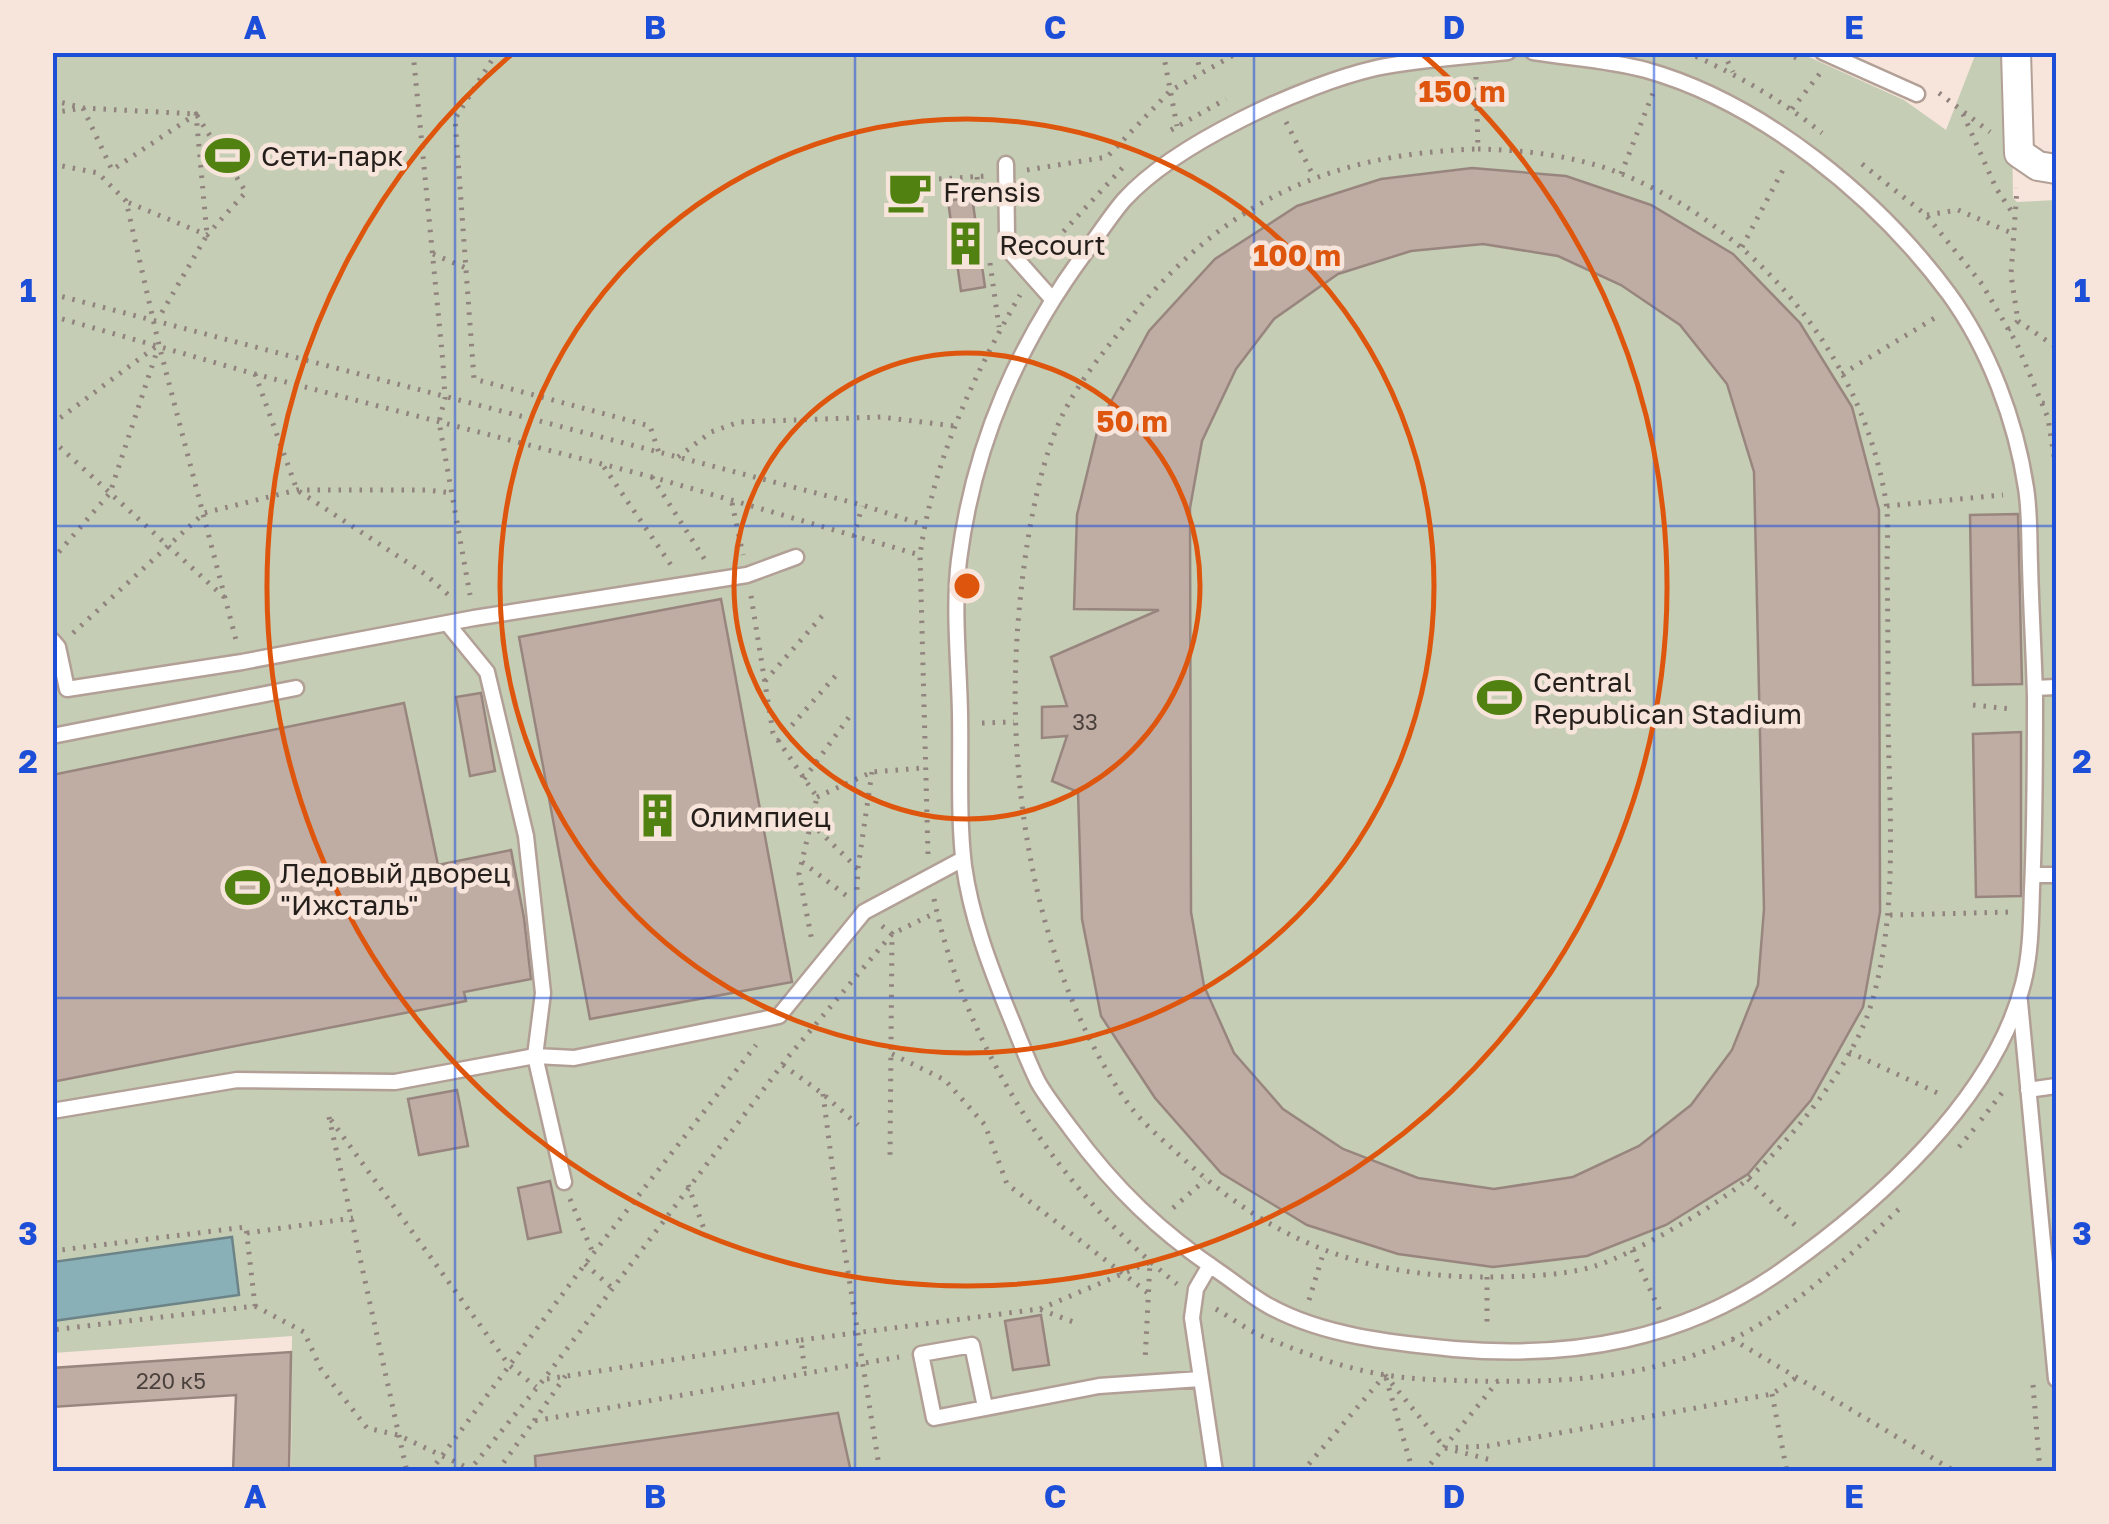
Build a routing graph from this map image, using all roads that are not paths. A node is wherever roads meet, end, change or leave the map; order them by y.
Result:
1 (1508, 52) edge
2 (1533, 52) edge
3 (2016, 52) edge
4 (1826, 54) edge
5 (1917, 94) dead end
6 (1006, 164) dead end
7 (2056, 169) edge
8 (1053, 300) junction
9 (796, 557) dead end
10 (447, 623) junction
11 (55, 644) edge
12 (2056, 686) edge
13 (296, 688) dead end
14 (2035, 688) junction
15 (60, 691) edge
16 (52, 736) edge
17 (963, 859) junction
18 (2056, 875) edge
19 (2033, 876) junction
20 (2019, 997) junction
21 (535, 1056) junction
22 (2056, 1086) edge
23 (2028, 1090) junction
24 (52, 1111) edge
25 (564, 1182) dead end
26 (1210, 1265) junction
27 (2053, 1300) edge
28 (1200, 1379) junction
29 (2056, 1380) edge
30 (984, 1407) junction
31 (1215, 1472) edge

1 - 8 lane
2 - 14 lane
3 - 7 street
4 - 5 lane
6 - 8 lane
8 - 17 lane
9 - 10 lane
10 - 15 lane
10 - 21 lane
11 - 15 lane
12 - 14 lane
13 - 16 lane
14 - 19 lane
17 - 21 lane
17 - 26 lane
18 - 19 lane
19 - 20 lane
20 - 23 lane
20 - 26 lane
21 - 24 lane
21 - 25 lane
22 - 23 lane
23 - 27 lane
26 - 28 lane
27 - 29 lane
28 - 30 lane
28 - 31 lane
30 - 30 lane

